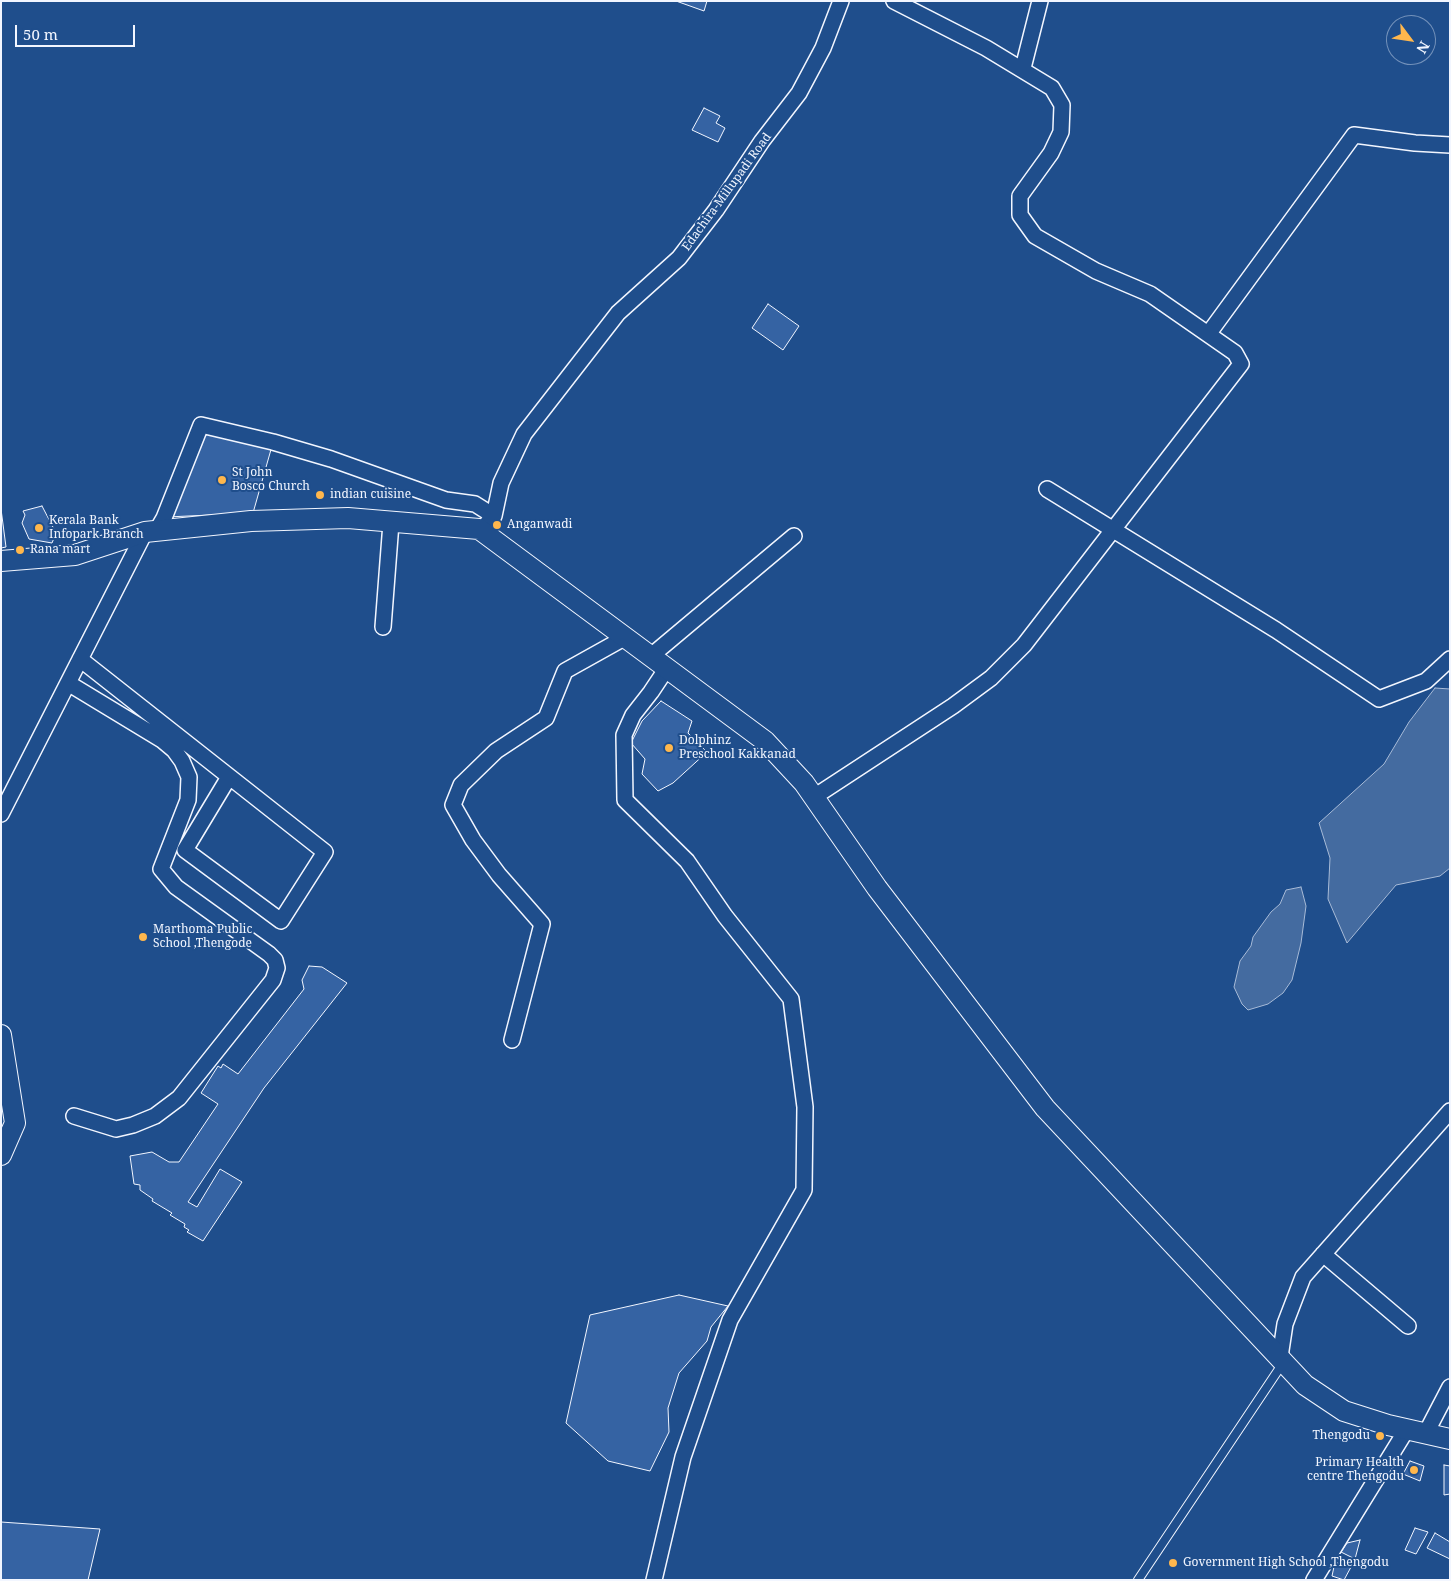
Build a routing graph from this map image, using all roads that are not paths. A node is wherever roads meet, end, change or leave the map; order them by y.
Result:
1 (841, 1) edge
2 (894, 1) edge
3 (1040, 1) edge
4 (1023, 68) junction
5 (1450, 145) edge
6 (1209, 334) junction
7 (1047, 489) dead end
8 (494, 516) junction
9 (391, 523) junction
10 (479, 529) junction
11 (1115, 529) junction
12 (151, 531) junction
13 (794, 536) dead end
14 (1, 561) edge
15 (383, 627) dead end
16 (626, 637) junction
17 (80, 659) junction
18 (1450, 659) edge
19 (659, 662) junction
20 (68, 683) junction
21 (230, 777) junction
22 (814, 797) junction
23 (1, 814) edge
24 (1, 1035) edge
25 (512, 1040) dead end
26 (1450, 1111) edge
27 (74, 1116) dead end
28 (1, 1154) edge
29 (1323, 1254) junction
30 (1408, 1326) dead end
31 (1282, 1359) junction
32 (1450, 1387) edge
33 (1417, 1431) junction
34 (1450, 1439) edge
35 (654, 1580) edge
36 (1138, 1580) edge
37 (1314, 1580) edge

1 - 8 street, Edachira-Millupadi Road
2 - 4 street
3 - 4 street
4 - 6 street
5 - 6 street
6 - 11 street
7 - 11 street
8 - 10 street
8 - 12 street
9 - 10 main road
9 - 12 main road
9 - 15 street
10 - 16 main road
11 - 18 street
11 - 22 street
12 - 14 main road
12 - 17 street
13 - 19 street
16 - 19 main road
16 - 25 street
17 - 20 street
17 - 21 street
19 - 22 main road
19 - 35 street
20 - 23 street
20 - 27 street
21 - 21 street
22 - 31 main road
24 - 28 main road
26 - 29 street
29 - 30 street
29 - 31 street
31 - 33 main road
31 - 36 lane
32 - 33 street
33 - 34 main road
33 - 37 street

